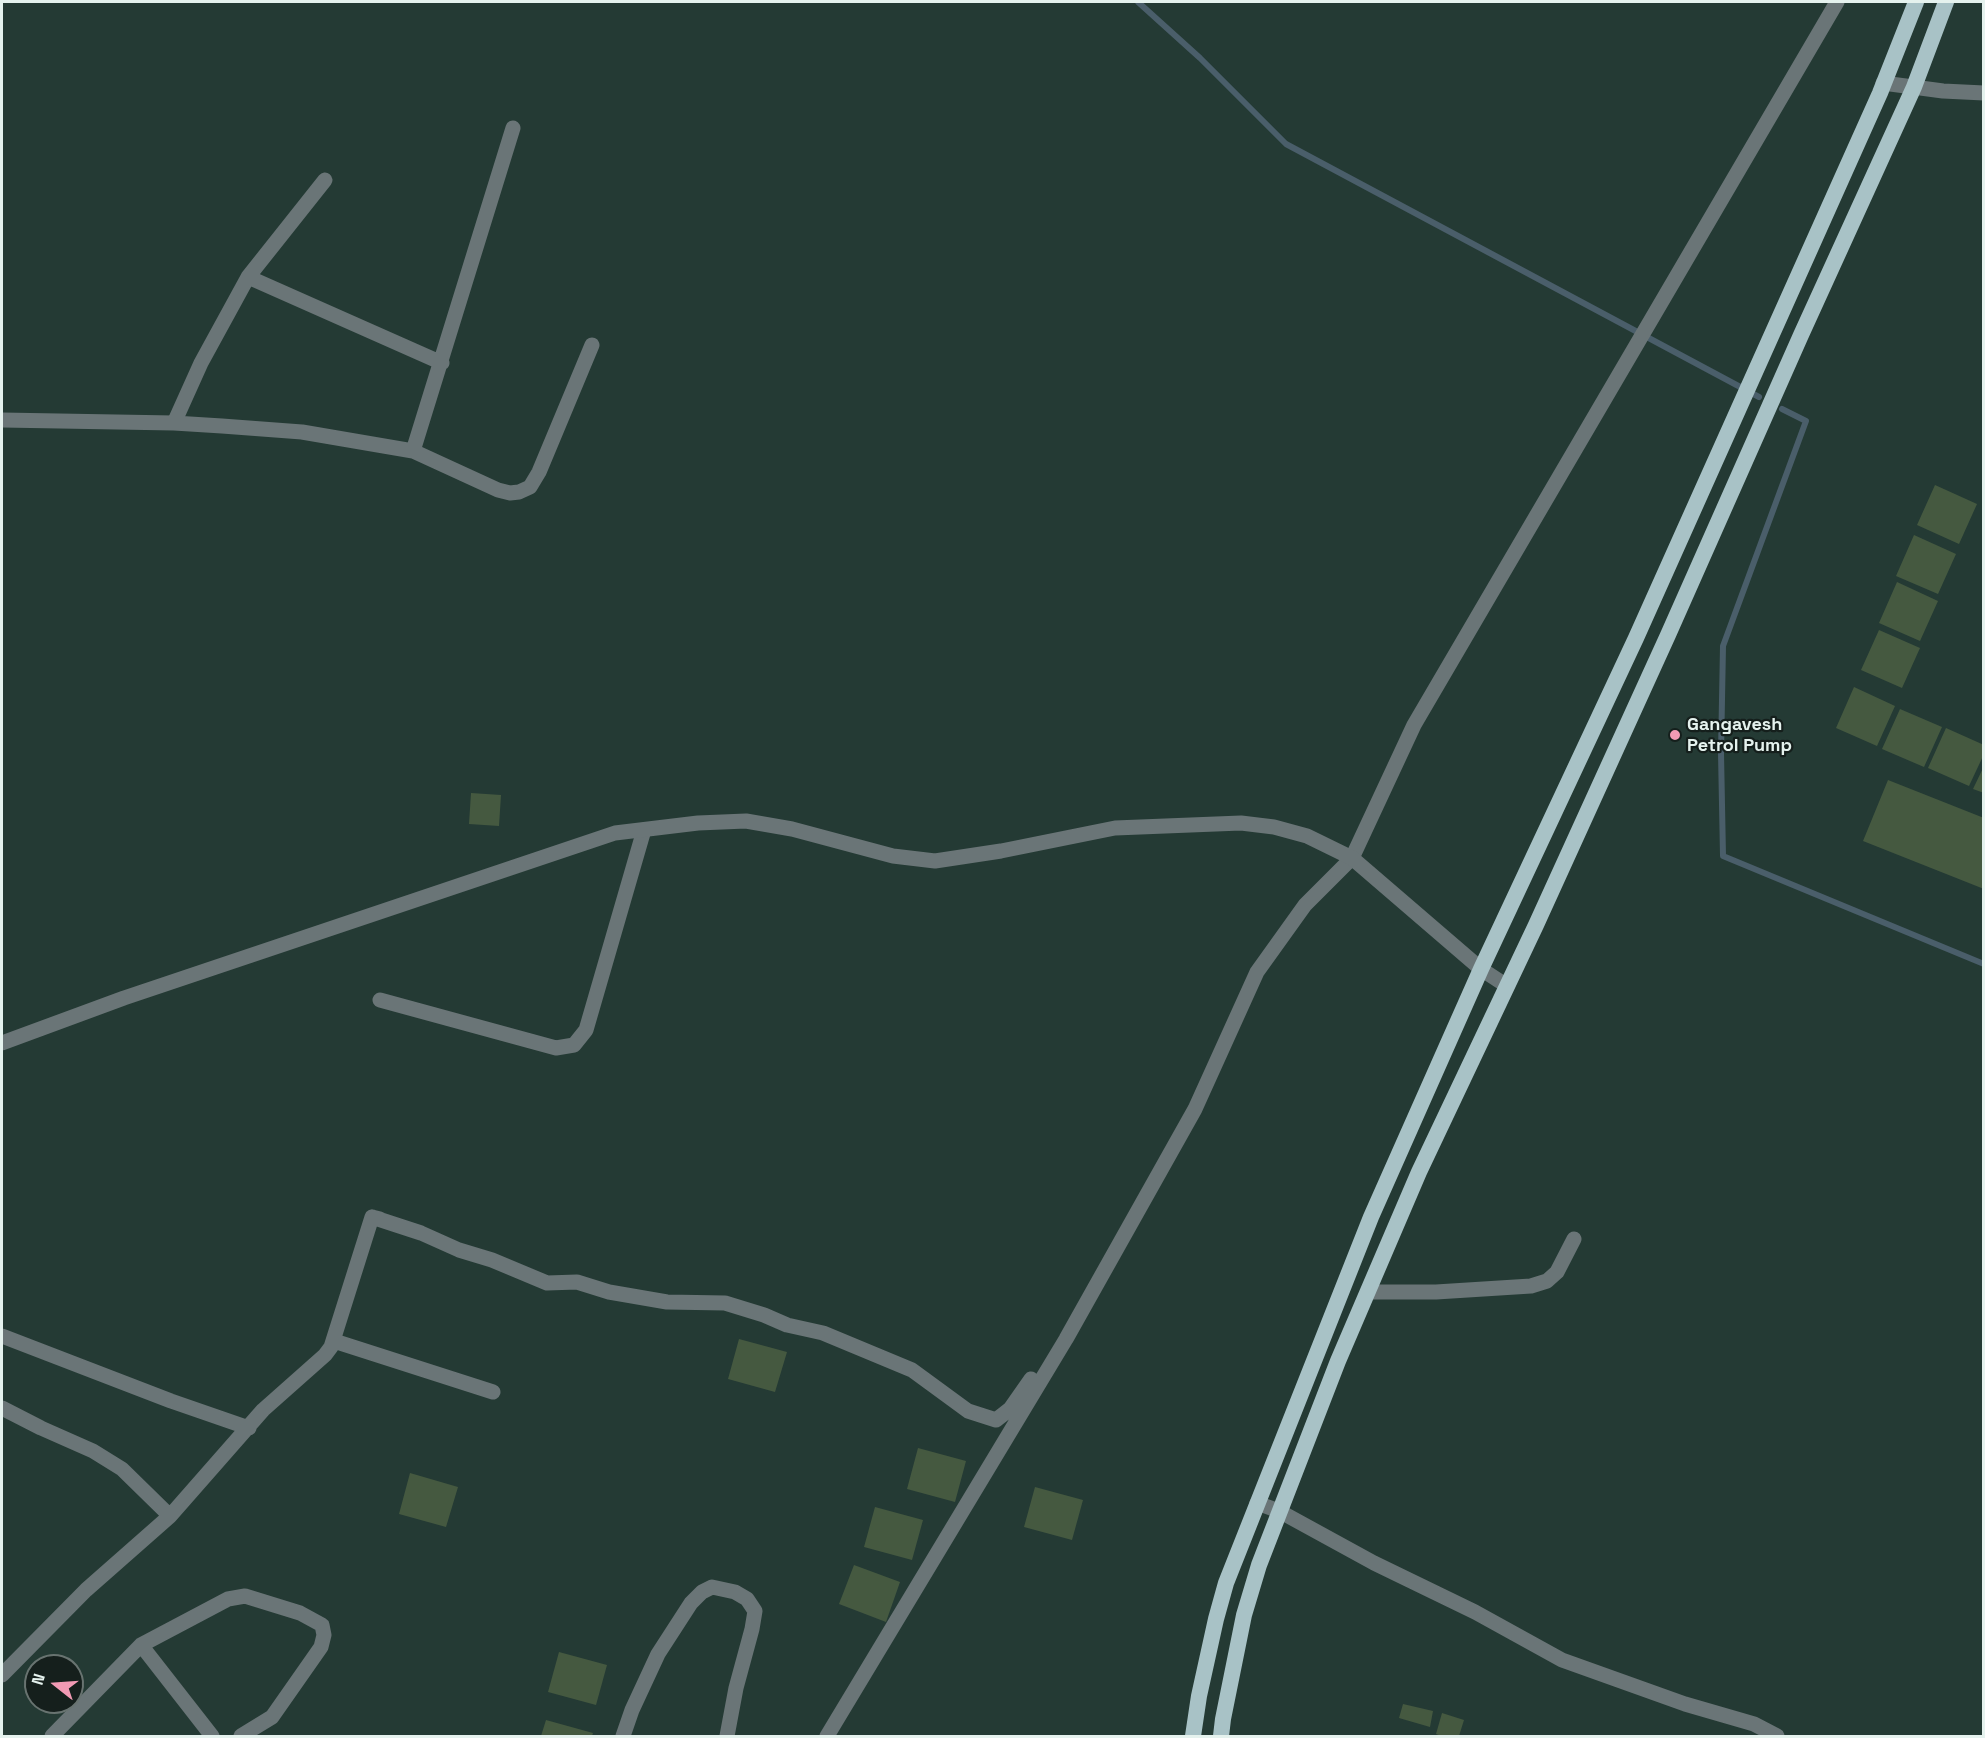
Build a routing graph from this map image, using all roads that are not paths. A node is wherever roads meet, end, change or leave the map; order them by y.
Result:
1 (1837, 2) edge
2 (1916, 2) edge
3 (1946, 2) edge
4 (1883, 83) junction
5 (1914, 87) junction
6 (1983, 93) edge
7 (513, 128) dead end
8 (325, 180) dead end
9 (248, 277) junction
10 (592, 345) dead end
11 (442, 363) junction
12 (2, 420) edge
13 (174, 423) junction
14 (2, 429) edge
15 (413, 451) junction
16 (644, 830) junction
17 (1352, 858) junction
18 (1481, 969) junction
19 (1506, 986) junction
20 (380, 1000) dead end
21 (2, 1043) edge
22 (1574, 1239) dead end
23 (1368, 1292) junction
24 (2, 1336) edge
25 (1066, 1339) junction
26 (334, 1341) junction
27 (493, 1392) dead end
28 (2, 1408) edge
29 (249, 1428) junction
30 (1257, 1503) junction
31 (1278, 1511) junction
32 (170, 1516) junction
33 (141, 1645) junction
34 (4, 1669) edge
35 (52, 1737) edge
36 (212, 1737) edge
37 (241, 1737) edge
38 (623, 1737) edge
39 (727, 1737) edge
40 (827, 1737) edge
41 (1193, 1737) edge
42 (1221, 1737) edge
43 (1776, 1737) edge

1 - 17 street
2 - 4 highway
3 - 5 highway
4 - 5 street
4 - 18 highway
5 - 6 street
5 - 19 highway
7 - 11 street
8 - 9 street
9 - 11 street
9 - 13 street
10 - 15 street
11 - 15 street
12 - 13 street
12 - 14 street
13 - 15 street
16 - 17 street
16 - 20 street
16 - 21 street
17 - 18 street
17 - 25 street
18 - 19 street
18 - 30 highway
19 - 23 highway
22 - 23 street
23 - 31 highway
24 - 29 street
25 - 26 street
25 - 40 street
26 - 27 street
26 - 29 street
28 - 32 street
29 - 32 street
30 - 31 street
30 - 41 highway
31 - 42 highway
31 - 43 street
32 - 34 street
33 - 35 street
33 - 36 street
33 - 37 street
38 - 39 street

